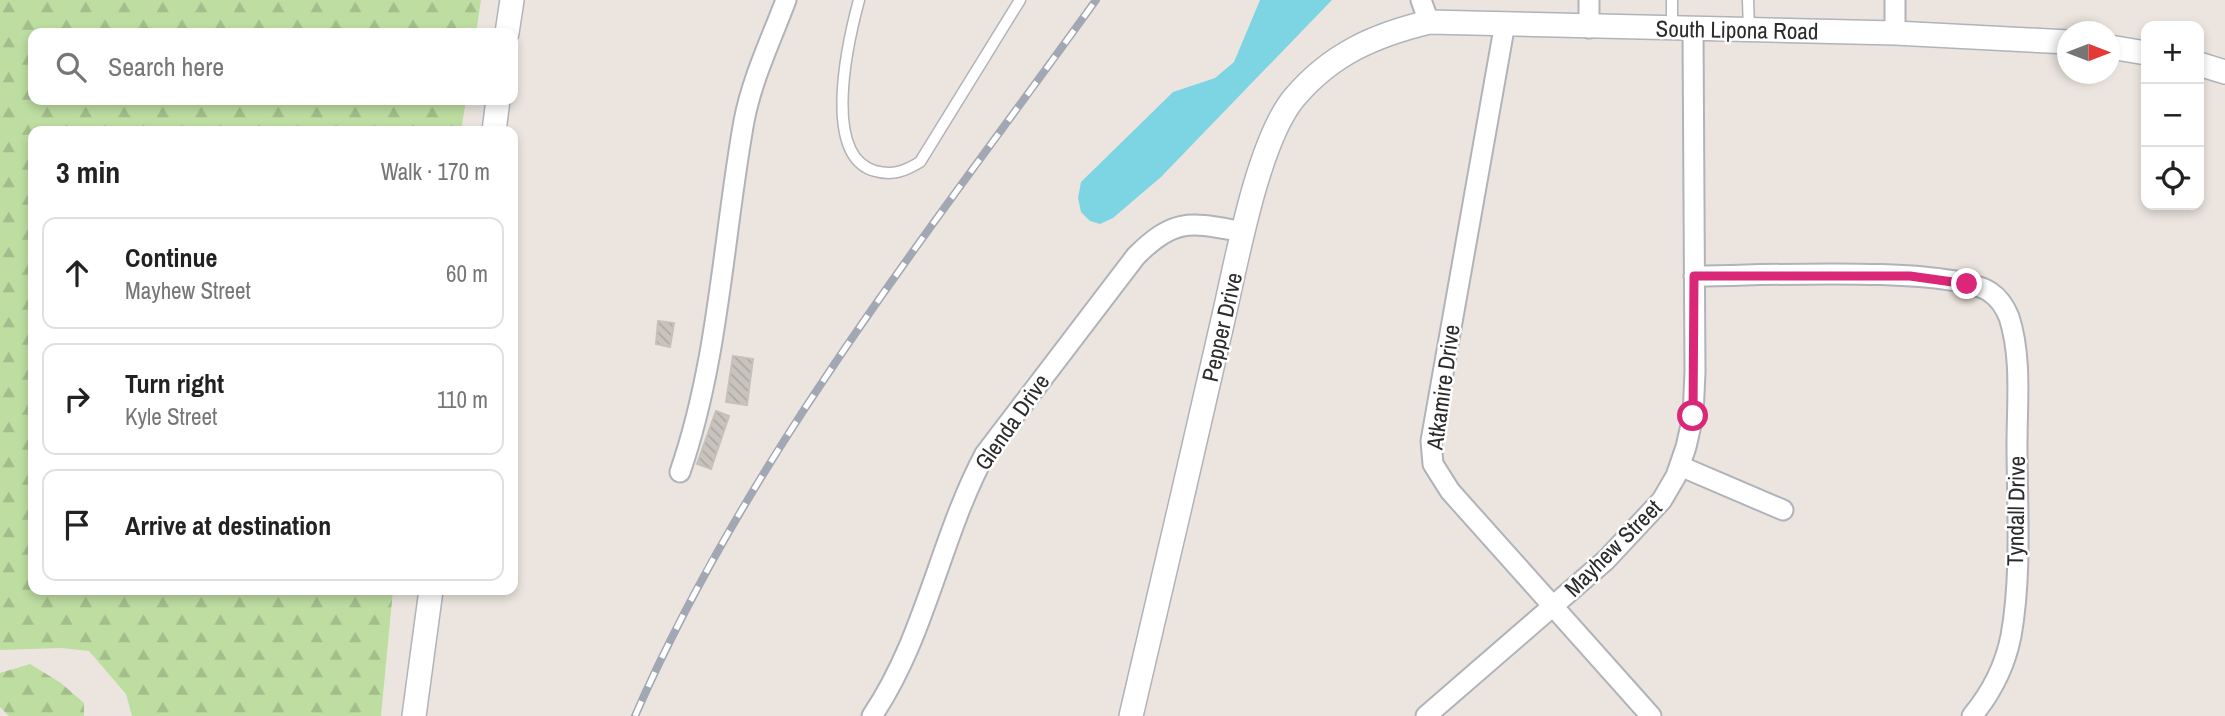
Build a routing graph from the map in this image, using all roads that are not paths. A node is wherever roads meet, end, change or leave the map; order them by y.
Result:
1 (512, 0) edge
2 (786, 0) edge
3 (859, 0) edge
4 (1020, 0) edge
5 (1421, 0) edge
6 (1589, 0) edge
7 (1672, 0) edge
8 (1748, 0) edge
9 (1895, 0) edge
10 (1430, 22) junction
11 (1504, 23) junction
12 (508, 28) edge
13 (1589, 28) junction
14 (1683, 29) junction
15 (1749, 30) junction
16 (1895, 33) junction
17 (2057, 41) edge
18 (2120, 49) edge
19 (2141, 52) edge
20 (2204, 66) edge
21 (2225, 72) edge
22 (497, 105) edge
23 (495, 126) edge
24 (1244, 232) junction
25 (1694, 276) junction
26 (1680, 467) junction
27 (680, 472) dead end
28 (1783, 510) dead end
29 (430, 595) edge
30 (1554, 606) junction
31 (414, 716) edge
32 (872, 716) edge
33 (1131, 716) edge
34 (1426, 716) edge
35 (1651, 716) edge
36 (1972, 716) edge

1 - 12 street
2 - 27 street
3 - 4 lane
5 - 10 street
6 - 13 street
7 - 14 lane
8 - 15 lane
9 - 16 street
10 - 11 street, South Lipona Road
10 - 24 street, Pepper Drive
11 - 13 street, South Lipona Road
11 - 30 street, Atkamire Drive
13 - 14 street, South Lipona Road
14 - 15 street, South Lipona Road
14 - 25 street, Mayhew Street
15 - 16 street, South Lipona Road
16 - 17 street, South Lipona Road
18 - 19 street
20 - 21 street
22 - 23 street
24 - 32 street, Glenda Drive
24 - 33 street, Pepper Drive
25 - 26 street, Mayhew Street
25 - 36 street, Tyndall Drive
26 - 28 street
26 - 30 street, Mayhew Street
29 - 31 street
30 - 34 street, Mayhew Street
30 - 35 street, Atkamire Drive

